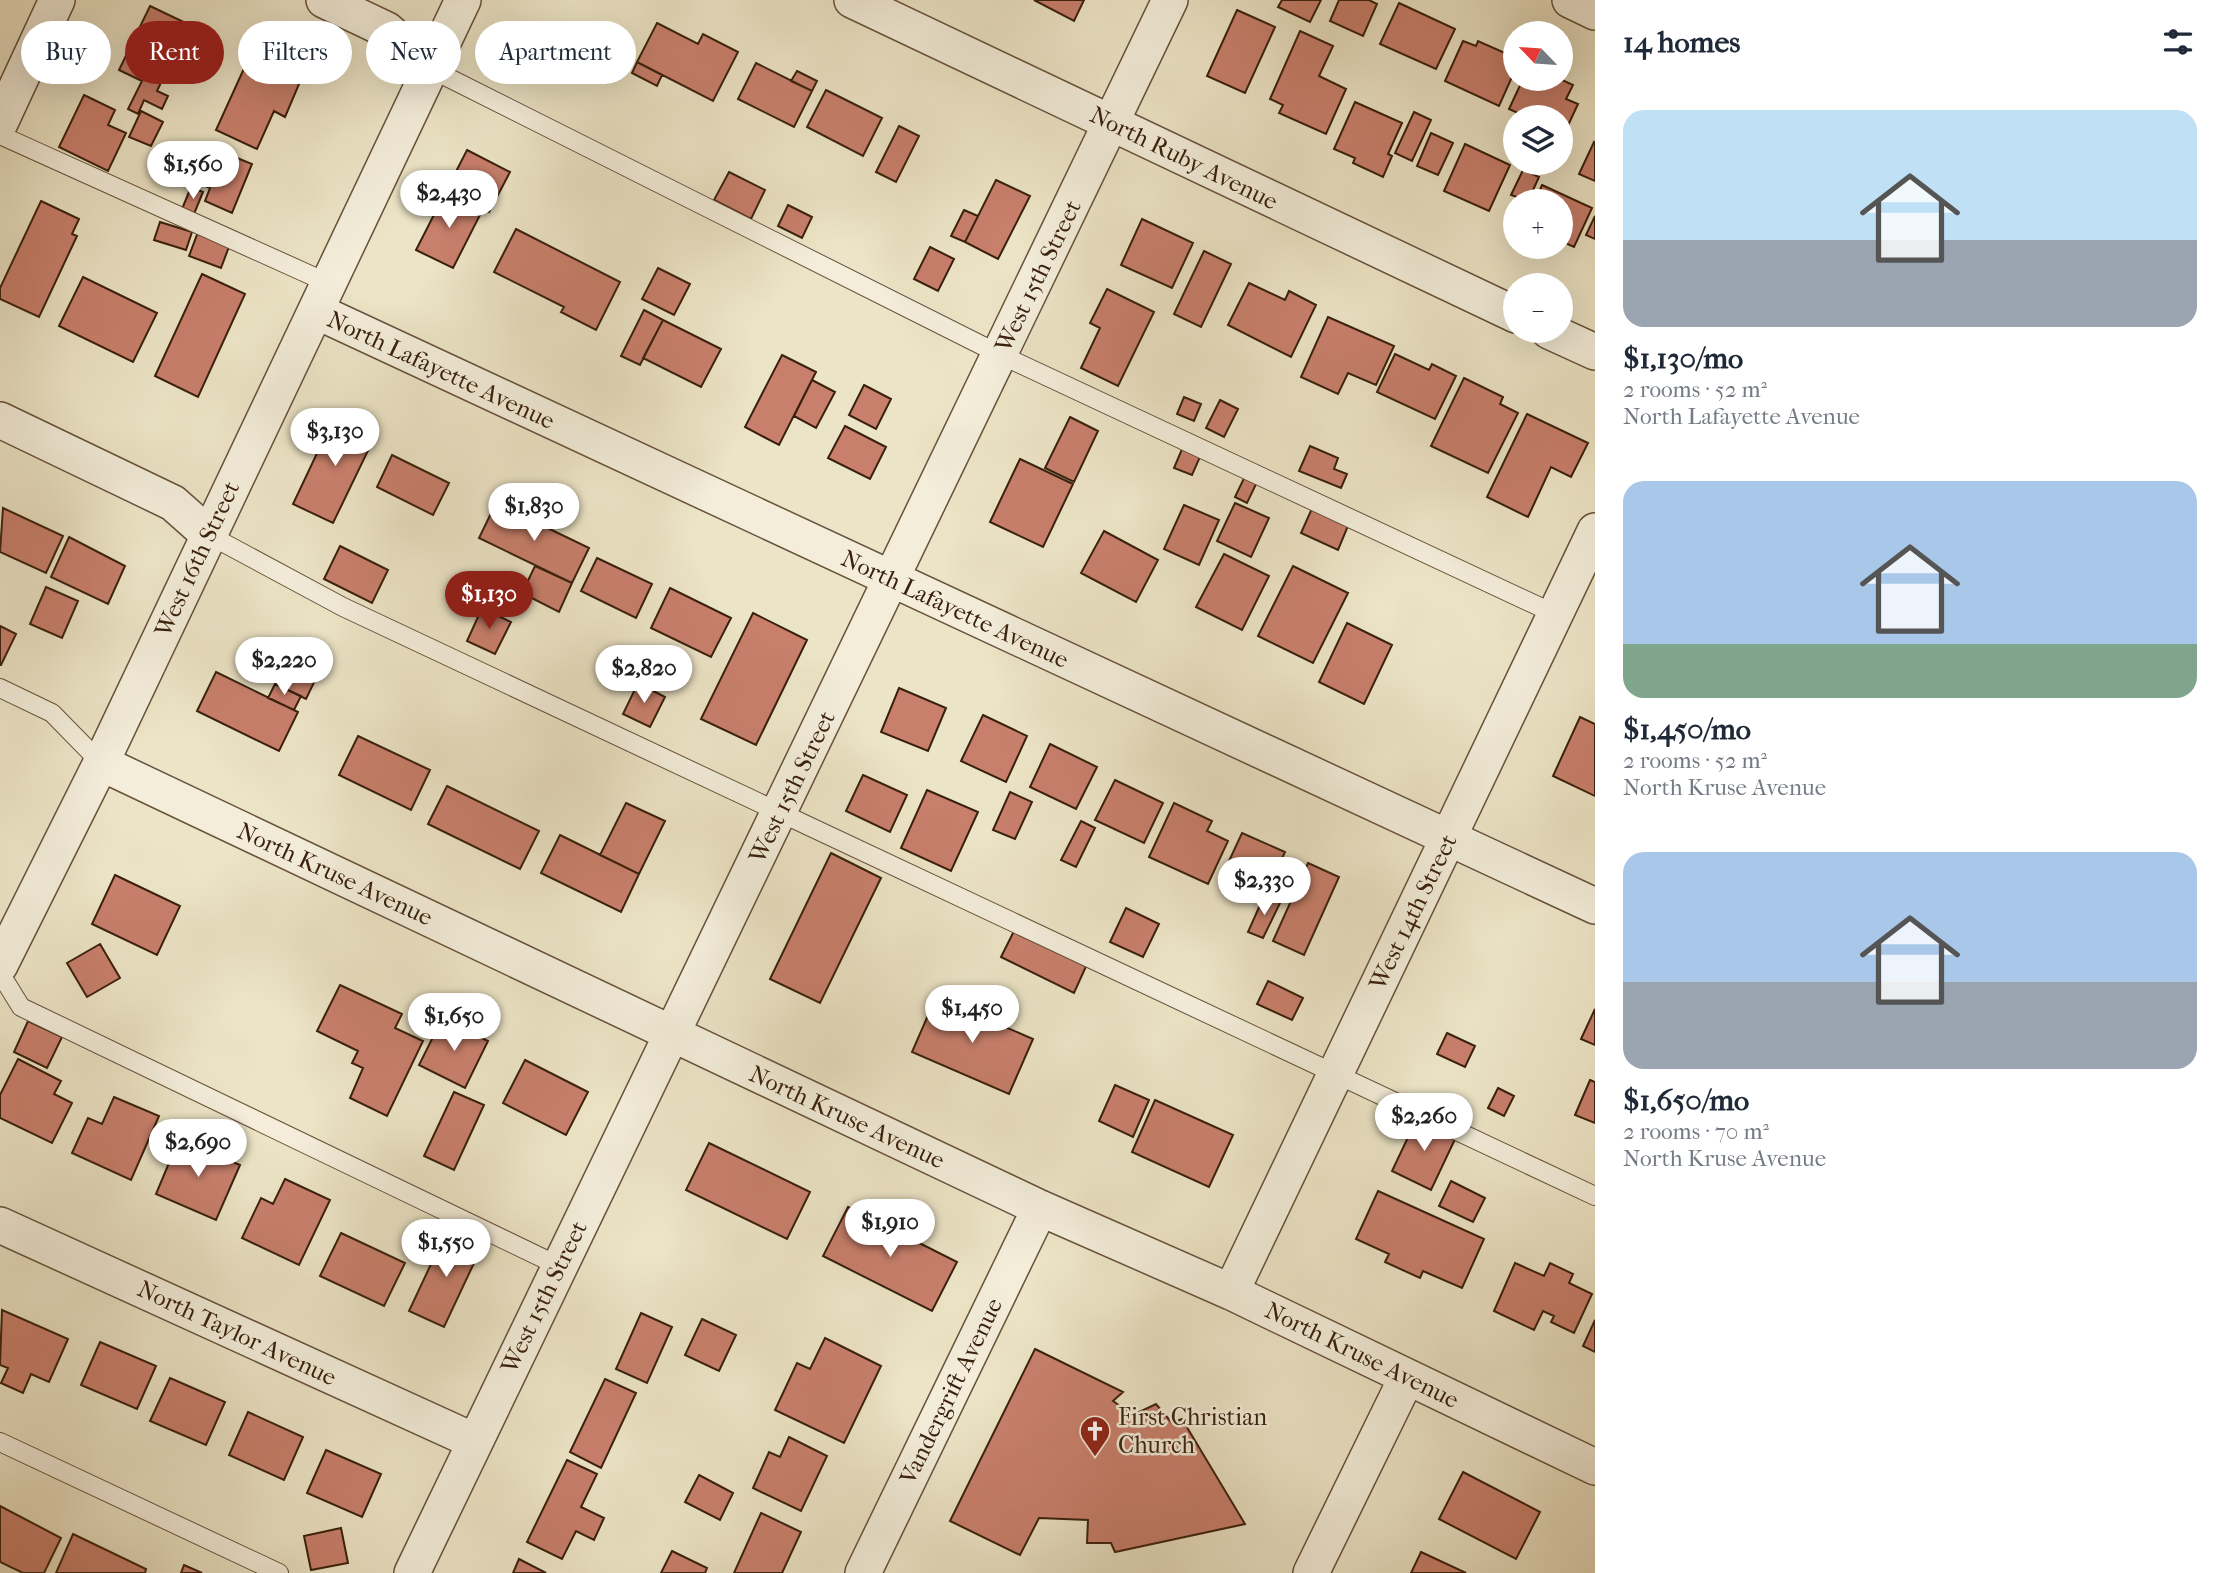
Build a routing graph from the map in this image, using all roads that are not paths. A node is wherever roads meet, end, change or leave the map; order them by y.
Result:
1 (57, 0) edge
2 (324, 0) edge
3 (463, 0) edge
4 (852, 0) edge
5 (1170, 0) edge
6 (1570, 0) edge
7 (1595, 12) edge
8 (368, 21) edge
9 (453, 21) edge
10 (424, 84) edge
11 (461, 84) edge
12 (1112, 122) junction
13 (0, 123) edge
14 (0, 135) edge
15 (322, 297) junction
16 (1503, 309) edge
17 (1573, 342) edge
18 (1595, 352) edge
19 (1001, 355) junction
20 (0, 419) edge
21 (1595, 531) edge
22 (209, 535) junction
23 (892, 579) junction
24 (1555, 614) junction
25 (0, 688) edge
26 (101, 763) junction
27 (780, 811) junction
28 (1448, 838) junction
29 (1595, 906) edge
30 (0, 965) edge
31 (0, 973) edge
32 (672, 1034) junction
33 (1335, 1074) junction
34 (1595, 1196) edge
35 (1040, 1208) junction
36 (0, 1225) edge
37 (559, 1266) junction
38 (1231, 1292) junction
39 (1406, 1377) junction
40 (474, 1441) junction
41 (0, 1442) edge
42 (1595, 1467) edge
43 (279, 1573) edge
44 (412, 1573) edge
45 (863, 1573) edge
46 (1311, 1573) edge

1 - 13 street
2 - 8 street
3 - 9 street, West 16th Street
4 - 12 street, North Ruby Avenue
5 - 12 street, West 15th Street
6 - 7 street
10 - 15 street, West 16th Street
11 - 19 lane
12 - 16 street, North Ruby Avenue
12 - 19 street, West 15th Street
14 - 15 lane
15 - 22 street, West 16th Street
15 - 23 street, North Lafayette Avenue
17 - 18 street
19 - 23 street, West 15th Street
19 - 24 lane
20 - 22 street
21 - 24 street, West 14th Street
22 - 26 street, West 16th Street
22 - 27 lane
23 - 27 street, West 15th Street
23 - 28 street, North Lafayette Avenue
24 - 28 street, West 14th Street
25 - 26 lane
26 - 30 street, West 16th Street
26 - 32 street, North Kruse Avenue
27 - 32 street, West 15th Street
27 - 33 lane
28 - 29 street, North Lafayette Avenue
28 - 33 street, West 14th Street
31 - 37 lane
32 - 35 street, North Kruse Avenue
32 - 37 street, West 15th Street
33 - 34 lane
33 - 38 street, West 14th Street
35 - 38 street, North Kruse Avenue
35 - 45 street, Vandergrift Avenue
36 - 40 street, North Taylor Avenue
37 - 40 street, West 15th Street
38 - 39 street, North Kruse Avenue
39 - 42 street, North Kruse Avenue
39 - 46 street
40 - 44 street, West 15th Street
41 - 43 lane

